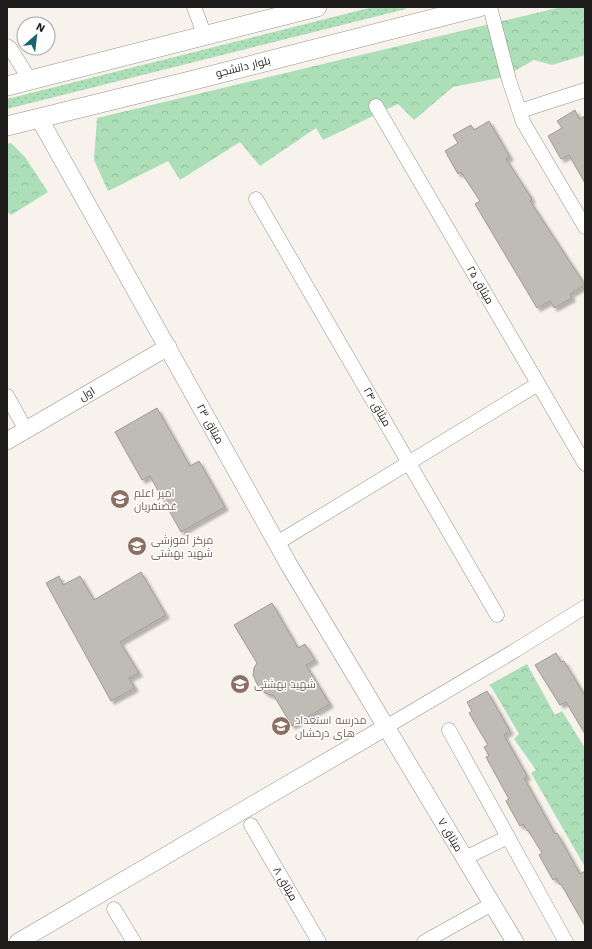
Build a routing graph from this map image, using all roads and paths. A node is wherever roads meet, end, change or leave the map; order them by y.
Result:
1 (194, 7) edge
2 (318, 7) edge
3 (479, 7) edge
4 (490, 7) edge
5 (431, 13) edge
6 (205, 36) junction
7 (7, 46) edge
8 (30, 80) junction
9 (7, 86) edge
10 (585, 90) edge
11 (376, 106) dead end
12 (520, 111) junction
13 (39, 118) junction
14 (7, 126) edge
15 (256, 199) dead end
16 (585, 227) edge
17 (168, 347) junction
18 (538, 384) junction
19 (7, 396) edge
20 (26, 430) junction
21 (7, 441) edge
22 (409, 463) junction
23 (585, 464) edge
24 (277, 543) junction
25 (585, 607) edge
26 (498, 615) dead end
27 (386, 727) junction
28 (449, 730) dead end
29 (251, 825) dead end
30 (508, 837) junction
31 (465, 858) junction
32 (492, 904) junction
33 (114, 909) dead end
34 (18, 942) edge
35 (134, 942) edge
36 (319, 942) edge
37 (424, 942) edge
38 (515, 942) edge
39 (566, 942) edge

1 - 6 street
2 - 6 main road
3 - 5 main road, بلوار دانشجو
4 - 12 street
5 - 13 main road, بلوار دانشجو
6 - 8 main road
7 - 8 street
8 - 9 main road
10 - 12 street
11 - 18 street, میثاق ۲۵
12 - 16 street
13 - 14 main road, بلوار دانشجو
13 - 17 street, میثاق ۲۳
15 - 22 street, میثاق ۲۴
17 - 20 street, اول
17 - 24 street, میثاق ۲۳
18 - 22 street
18 - 23 street, میثاق ۲۵
19 - 20 street
20 - 21 street, اول
22 - 24 street
22 - 26 street, میثاق ۲۴
24 - 27 street, میثاق ۲۳
25 - 27 street
27 - 31 street, میثاق ۷
27 - 34 street
28 - 30 street
29 - 36 street, میثاق ۸
30 - 31 street
30 - 39 street
31 - 32 street, میثاق ۷
32 - 37 street
32 - 38 street, میثاق ۷
33 - 35 street

